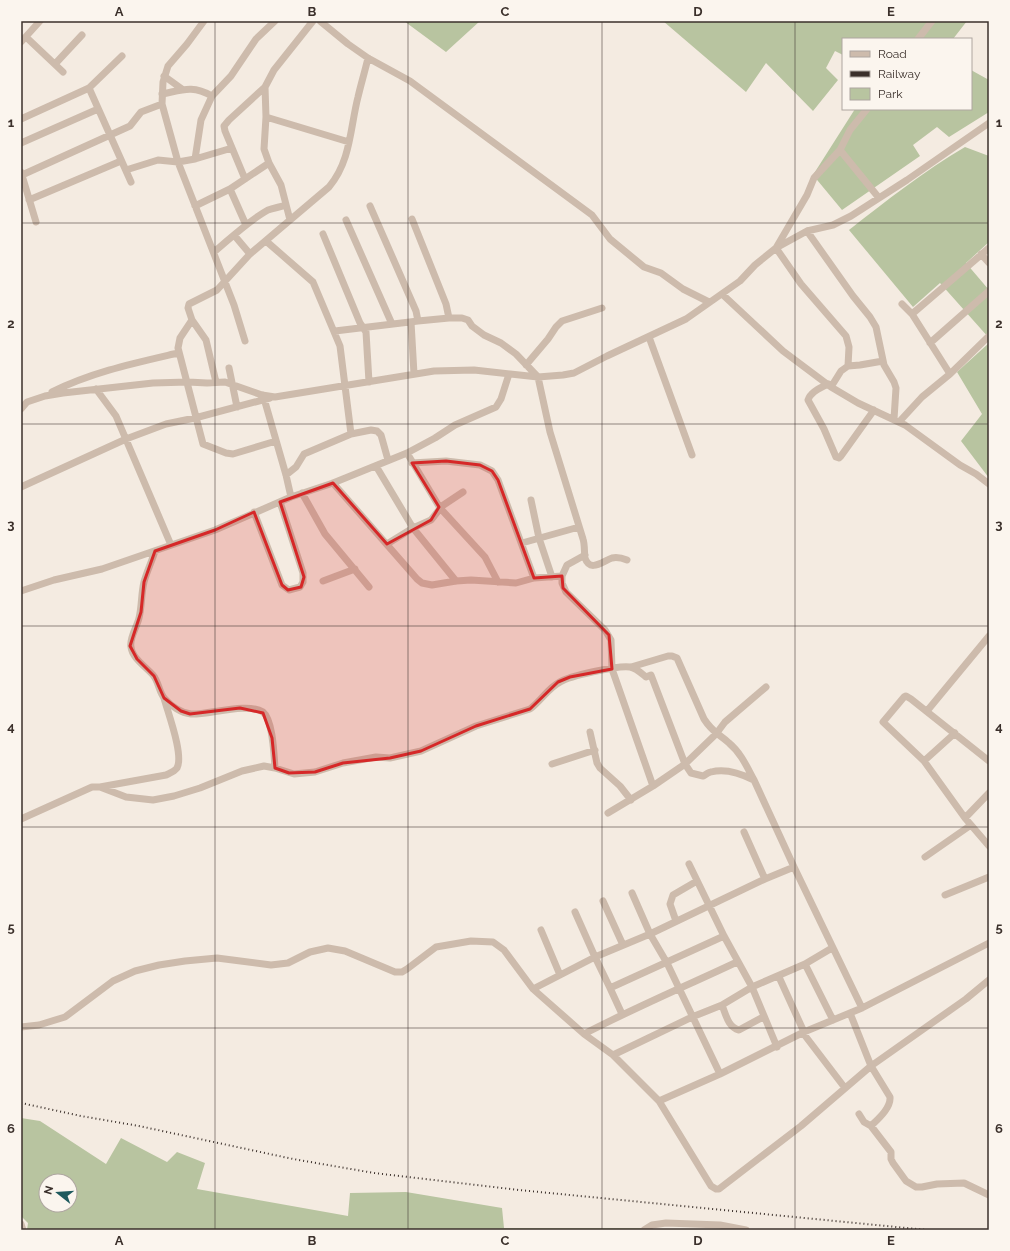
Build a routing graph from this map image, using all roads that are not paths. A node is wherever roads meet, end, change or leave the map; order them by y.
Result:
1 (40, 21) edge
2 (204, 21) edge
3 (275, 21) edge
4 (313, 21) edge
5 (320, 21) edge
6 (932, 21) edge
7 (82, 35) dead end
8 (26, 36) junction
9 (919, 38) edge
10 (21, 42) edge
11 (122, 56) dead end
12 (368, 58) junction
13 (55, 64) junction
14 (63, 72) dead end
15 (164, 76) junction
16 (265, 87) junction
17 (89, 88) junction
18 (182, 89) junction
19 (162, 94) junction
20 (212, 96) junction
21 (162, 104) junction
22 (98, 109) junction
23 (866, 110) edge
24 (266, 117) junction
25 (21, 119) edge
26 (989, 123) edge
27 (109, 135) junction
28 (349, 142) junction
29 (21, 143) edge
30 (232, 148) junction
31 (840, 150) junction
32 (194, 159) junction
33 (122, 161) junction
34 (178, 162) junction
35 (269, 163) junction
36 (126, 170) junction
37 (21, 173) edge
38 (245, 179) junction
39 (132, 182) dead end
40 (230, 188) junction
41 (879, 198) junction
42 (30, 200) junction
43 (286, 205) junction
44 (195, 206) junction
45 (370, 206) dead end
46 (412, 219) dead end
47 (290, 220) junction
48 (346, 220) dead end
49 (36, 222) dead end
50 (246, 225) junction
51 (807, 231) junction
52 (323, 234) dead end
53 (234, 235) junction
54 (266, 240) junction
55 (776, 248) junction
56 (989, 248) edge
57 (214, 252) junction
58 (250, 254) junction
59 (981, 254) junction
60 (989, 263) edge
61 (225, 282) junction
62 (989, 291) edge
63 (722, 294) junction
64 (709, 302) junction
65 (902, 304) dead end
66 (602, 308) dead end
67 (912, 314) junction
68 (449, 318) junction
69 (192, 320) junction
70 (415, 321) junction
71 (392, 324) junction
72 (363, 327) junction
73 (335, 331) junction
74 (989, 336) edge
75 (648, 337) junction
76 (245, 341) dead end
77 (930, 344) junction
78 (178, 354) junction
79 (883, 361) junction
80 (526, 365) junction
81 (848, 366) junction
82 (229, 368) dead end
83 (414, 374) junction
84 (509, 374) junction
85 (950, 374) junction
86 (538, 377) junction
87 (188, 382) junction
88 (216, 382) junction
89 (369, 382) junction
90 (232, 384) junction
91 (344, 385) junction
92 (830, 386) junction
93 (96, 389) junction
94 (45, 396) junction
95 (263, 397) junction
96 (237, 407) junction
97 (21, 408) edge
98 (874, 410) junction
99 (195, 418) junction
100 (897, 420) junction
101 (351, 434) junction
102 (126, 439) junction
103 (276, 441) junction
104 (407, 453) junction
105 (692, 455) dead end
106 (388, 460) junction
107 (412, 463) junction
108 (376, 466) junction
109 (286, 475) junction
110 (333, 483) junction
111 (989, 484) edge
112 (21, 487) edge
113 (462, 492) dead end
114 (302, 493) junction
115 (290, 497) junction
116 (531, 500) dead end
117 (280, 502) junction
118 (440, 508) junction
119 (254, 512) junction
120 (578, 527) junction
121 (413, 528) junction
122 (539, 538) junction
123 (522, 543) junction
124 (387, 544) junction
125 (171, 545) junction
126 (155, 550) junction
127 (585, 555) junction
128 (627, 560) dead end
129 (355, 569) junction
130 (562, 576) junction
131 (552, 577) junction
132 (534, 578) junction
133 (456, 580) junction
134 (323, 581) dead end
135 (498, 582) junction
136 (369, 587) dead end
137 (21, 591) edge
138 (989, 636) edge
139 (631, 667) junction
140 (612, 669) junction
141 (766, 687) dead end
142 (164, 698) junction
143 (927, 711) junction
144 (590, 732) dead end
145 (716, 734) junction
146 (955, 734) junction
147 (595, 750) junction
148 (924, 761) junction
149 (989, 761) edge
150 (552, 764) dead end
151 (685, 764) junction
152 (275, 768) junction
153 (754, 780) junction
154 (653, 786) junction
155 (100, 787) junction
156 (989, 793) edge
157 (631, 800) junction
158 (608, 813) dead end
159 (965, 818) junction
160 (21, 819) edge
161 (971, 825) junction
162 (744, 832) dead end
163 (989, 846) edge
164 (925, 857) dead end
165 (689, 864) dead end
166 (794, 867) junction
167 (989, 877) edge
168 (765, 879) junction
169 (697, 881) junction
170 (632, 893) dead end
171 (945, 895) dead end
172 (603, 901) dead end
173 (710, 906) junction
174 (575, 912) dead end
175 (676, 921) junction
176 (540, 930) dead end
177 (650, 934) junction
178 (724, 936) junction
179 (989, 943) edge
180 (623, 945) junction
181 (832, 948) junction
182 (595, 958) junction
183 (737, 962) junction
184 (667, 963) junction
185 (805, 964) junction
186 (560, 975) junction
187 (779, 976) junction
188 (989, 980) edge
189 (752, 987) junction
190 (610, 988) junction
191 (533, 989) junction
192 (680, 989) junction
193 (722, 1005) junction
194 (862, 1008) junction
195 (850, 1013) junction
196 (622, 1014) junction
197 (692, 1017) junction
198 (763, 1017) junction
199 (833, 1020) junction
200 (21, 1027) edge
201 (803, 1032) junction
202 (584, 1034) junction
203 (777, 1047) junction
204 (613, 1055) junction
205 (871, 1066) junction
206 (720, 1074) junction
207 (845, 1088) junction
208 (659, 1101) junction
209 (859, 1114) dead end
210 (871, 1126) junction
211 (989, 1195) edge
212 (21, 1224) edge
213 (23, 1230) edge
214 (644, 1230) edge
215 (746, 1230) edge

1 - 8 street
2 - 15 street
3 - 20 street
4 - 16 street
5 - 12 street
6 - 9 street
7 - 13 street
8 - 10 street
8 - 13 street
11 - 17 street
12 - 28 street
12 - 64 street
13 - 14 street
15 - 18 street
15 - 19 street
16 - 24 street
16 - 30 street
17 - 22 street
17 - 25 street
18 - 19 street
18 - 20 street
19 - 21 street
20 - 32 street
21 - 27 street
21 - 34 street
22 - 27 street
22 - 29 street
23 - 31 street
24 - 28 street
24 - 35 street
26 - 41 street
27 - 33 street
27 - 37 street
28 - 47 street
30 - 32 street
30 - 38 street
31 - 41 street
31 - 55 street
32 - 34 street
33 - 36 street
33 - 42 street
34 - 36 street
34 - 44 street
35 - 38 street
35 - 43 street
36 - 39 street
37 - 42 street
38 - 40 street
40 - 44 street
40 - 50 street
41 - 51 street
42 - 49 street
43 - 47 street
43 - 50 street
44 - 57 street
45 - 70 street
46 - 68 street
47 - 54 street
48 - 71 street
50 - 53 street
51 - 55 street
51 - 79 street
52 - 72 street
53 - 57 street
53 - 58 street
54 - 58 street
54 - 73 street
55 - 63 street
55 - 81 street
56 - 59 street
57 - 61 street
58 - 61 street
59 - 60 street
59 - 67 street
61 - 69 street
61 - 76 street
62 - 77 street
63 - 64 street
63 - 92 street
64 - 75 street
65 - 67 street
66 - 80 street
67 - 77 street
68 - 70 street
68 - 80 street
69 - 78 street
69 - 88 street
70 - 71 street
70 - 83 street
71 - 72 street
72 - 73 street
72 - 89 street
73 - 91 street
74 - 85 street
75 - 86 street
75 - 105 street
77 - 85 street
78 - 87 street
78 - 94 street
79 - 81 street
79 - 100 street
80 - 86 street
81 - 92 street
82 - 90 street
83 - 84 street
83 - 89 street
84 - 86 street
84 - 104 street
85 - 100 street
86 - 120 street
87 - 88 street
87 - 93 street
87 - 99 street
88 - 90 street
89 - 91 street
90 - 95 street
90 - 96 street
91 - 95 street
91 - 101 street
92 - 98 street
92 - 98 street
93 - 94 street
93 - 102 street
94 - 97 street
95 - 96 street
95 - 103 street
96 - 99 street
98 - 100 street
99 - 102 street
99 - 103 street
100 - 111 street
101 - 106 street
101 - 109 street
102 - 112 street
102 - 125 street
103 - 109 street
104 - 106 street
104 - 107 street
106 - 108 street
107 - 118 street
107 - 123 street
108 - 110 street
108 - 121 street
109 - 115 street
110 - 114 street
110 - 124 street
113 - 118 street
114 - 115 street
114 - 129 street
115 - 117 street
116 - 122 street
117 - 119 street
117 - 119 street
118 - 121 street
118 - 135 street
119 - 125 street
120 - 122 street
120 - 127 street
121 - 124 street
121 - 133 street
122 - 123 street
122 - 131 street
123 - 132 street
124 - 133 street
125 - 126 street
126 - 137 street
126 - 142 street
127 - 128 street
127 - 130 street
129 - 134 street
129 - 136 street
130 - 131 street
130 - 140 street
131 - 132 street
132 - 135 street
133 - 135 street
138 - 143 street
139 - 140 street
139 - 145 street
139 - 151 street
140 - 152 street
140 - 154 street
141 - 145 street
142 - 152 street
142 - 155 street
143 - 146 street
143 - 148 street
144 - 147 street
145 - 151 street
145 - 153 street
146 - 148 street
146 - 149 street
147 - 150 street
147 - 157 street
148 - 159 street
151 - 153 street
151 - 154 street
152 - 155 street
153 - 166 street
154 - 157 street
155 - 160 street
156 - 159 street
157 - 158 street
159 - 161 street
161 - 163 street
161 - 164 street
162 - 168 street
165 - 169 street
166 - 168 street
166 - 181 street
167 - 171 street
168 - 173 street
169 - 173 street
169 - 175 street
170 - 177 street
172 - 180 street
173 - 175 street
173 - 178 street
174 - 182 street
175 - 177 street
176 - 186 street
177 - 180 street
177 - 184 street
178 - 183 street
178 - 184 street
179 - 194 street
180 - 182 street
181 - 185 street
181 - 194 street
182 - 186 street
182 - 190 street
183 - 189 street
183 - 192 street
184 - 190 street
184 - 192 street
185 - 187 street
185 - 199 street
186 - 191 street
187 - 189 street
187 - 201 street
188 - 205 street
189 - 193 street
189 - 198 street
190 - 196 street
191 - 200 street
191 - 202 street
192 - 196 street
192 - 197 street
193 - 197 street
193 - 198 street
194 - 195 street
195 - 199 street
195 - 205 street
196 - 202 street
197 - 204 street
197 - 206 street
198 - 203 street
199 - 201 street
201 - 203 street
201 - 207 street
202 - 204 street
203 - 206 street
204 - 208 street
205 - 207 street
205 - 210 street
206 - 208 street
207 - 208 street
209 - 210 street
210 - 211 street
212 - 213 street
214 - 215 street

